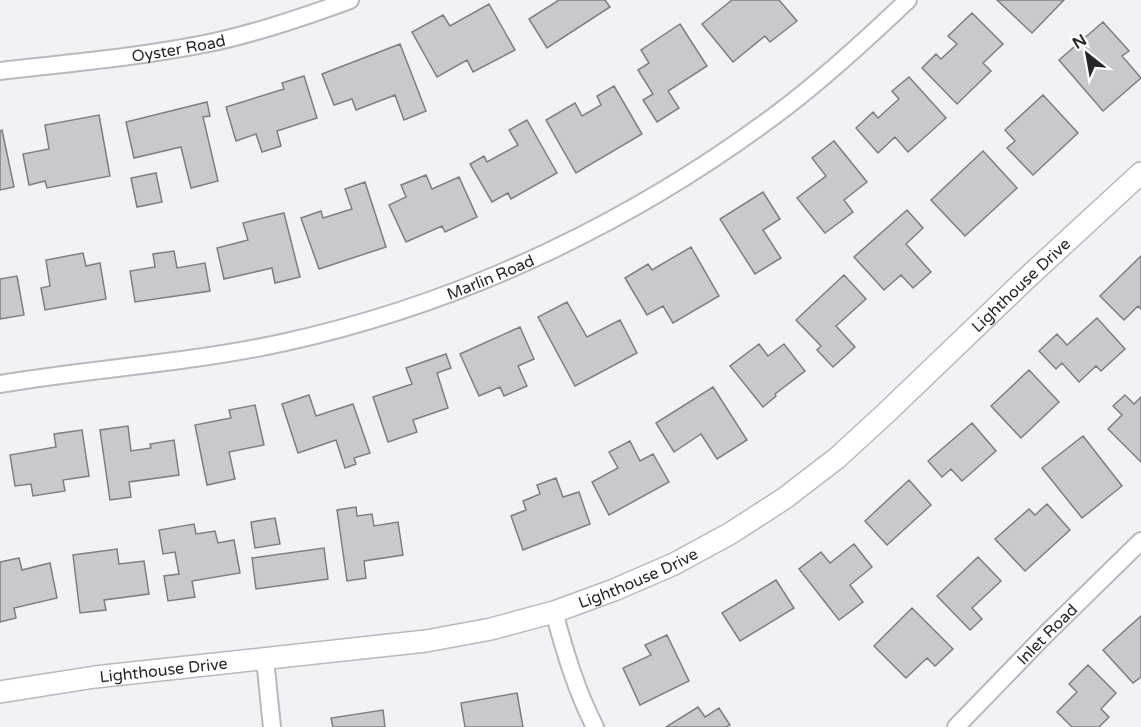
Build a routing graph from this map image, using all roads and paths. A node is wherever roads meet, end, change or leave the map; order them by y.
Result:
1 (350, 0) edge
2 (908, 0) edge
3 (0, 71) edge
4 (1141, 172) edge
5 (0, 384) edge
6 (1141, 541) edge
7 (554, 612) junction
8 (265, 658) junction
9 (0, 692) edge
10 (272, 727) edge
11 (595, 727) edge
12 (956, 727) edge

1 - 3 street, Oyster Road
2 - 5 street, Marlin Road
4 - 7 street, Lighthouse Drive
6 - 12 street, Inlet Road
7 - 8 street, Lighthouse Drive
7 - 11 street
8 - 9 street, Lighthouse Drive
8 - 10 street

